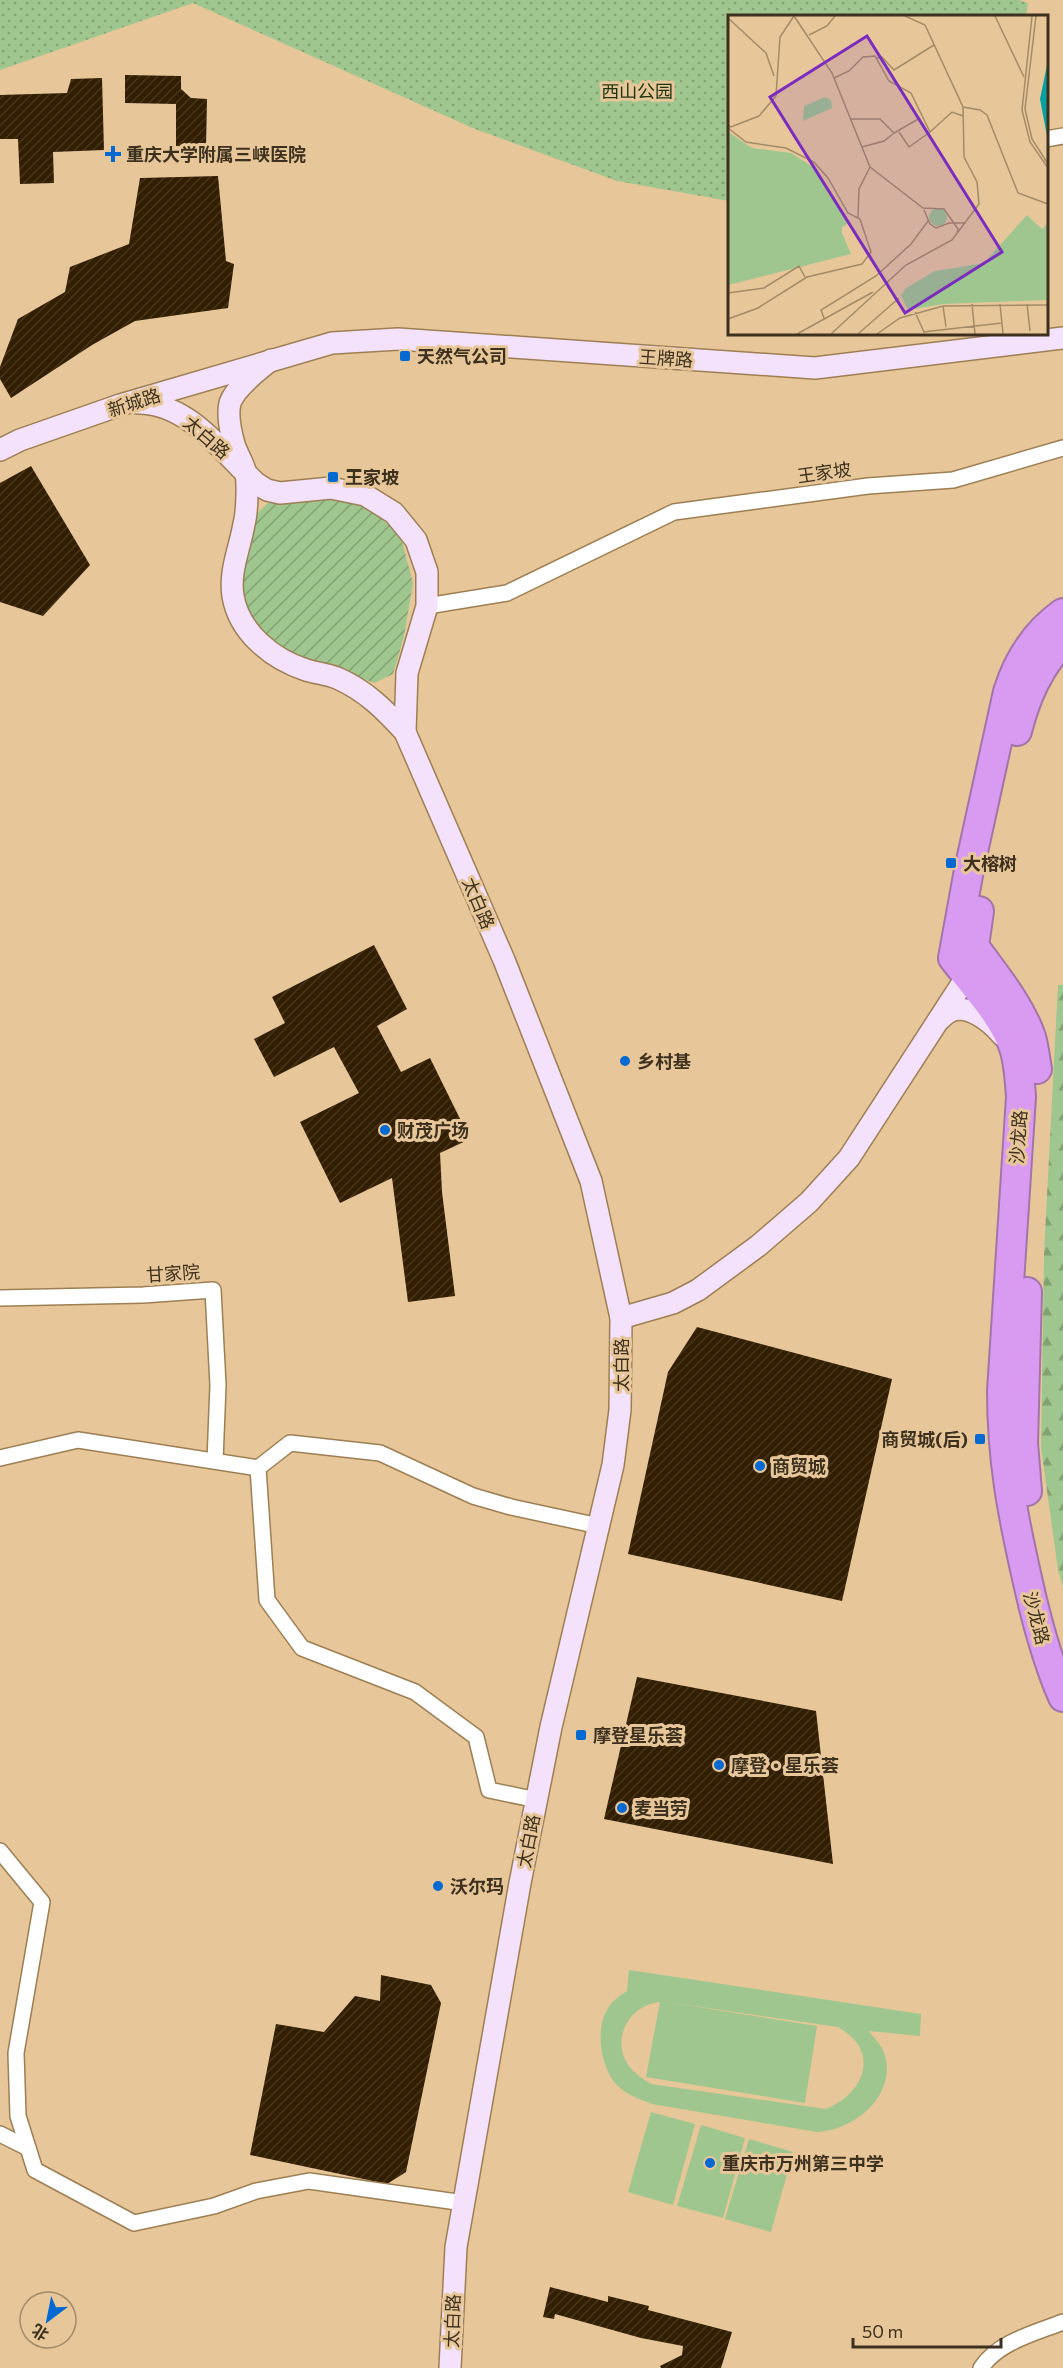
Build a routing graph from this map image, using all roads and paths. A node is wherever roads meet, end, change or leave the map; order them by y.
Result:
1 (1063, 136) edge
2 (1048, 139) edge
3 (1063, 339) edge
4 (271, 360) junction
5 (129, 403) junction
6 (1063, 448) edge
7 (0, 450) edge
8 (246, 473) junction
9 (427, 606) junction
10 (1063, 613) edge
11 (1063, 641) edge
12 (405, 732) junction
13 (964, 960) junction
14 (937, 1022) junction
15 (1015, 1049) junction
16 (0, 1298) edge
17 (621, 1318) junction
18 (0, 1458) edge
19 (215, 1461) junction
20 (258, 1468) junction
21 (599, 1526) junction
22 (1063, 1645) edge
23 (1063, 1697) edge
24 (537, 1800) junction
25 (0, 1851) edge
26 (0, 2134) edge
27 (28, 2148) junction
28 (464, 2203) junction
29 (1063, 2322) edge
30 (450, 2368) edge
31 (981, 2368) edge

1 - 2 street
3 - 4 main road, 王牌路
4 - 5 main road, 新城路
4 - 8 main road, 太白路
5 - 7 main road, 新城路
5 - 8 main road, 太白路
6 - 9 street, 王家坡
8 - 9 main road, 太白路
8 - 12 main road, 太白路
9 - 12 main road, 太白路
10 - 13 highway
11 - 13 highway
12 - 17 main road, 太白路
13 - 14 main road
13 - 15 highway, 沙龙路
13 - 22 highway, 沙龙路
14 - 15 main road
14 - 17 main road, 太白路
15 - 23 highway, 沙龙路
16 - 19 street, 甘家院
17 - 21 main road, 太白路
18 - 19 street
19 - 20 street
20 - 21 street
20 - 24 street
21 - 24 main road, 太白路
24 - 28 main road, 太白路
25 - 27 street
26 - 27 street
27 - 28 street
28 - 30 main road, 太白路
29 - 31 street

